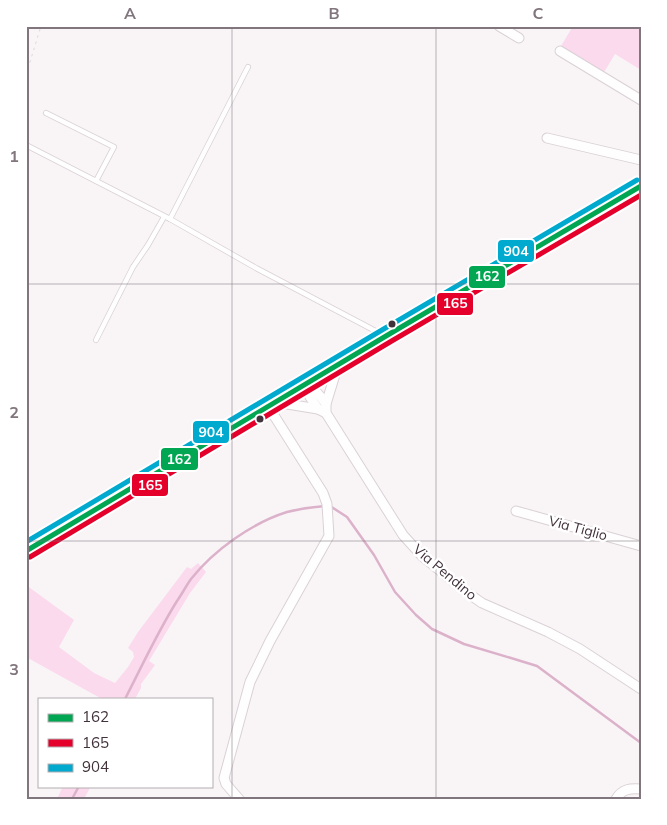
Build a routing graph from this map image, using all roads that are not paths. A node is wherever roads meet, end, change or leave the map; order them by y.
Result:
1 (499, 26) edge
2 (520, 38) dead end
3 (560, 51) dead end
4 (248, 67) dead end
5 (641, 100) edge
6 (46, 113) dead end
7 (547, 138) dead end
8 (26, 146) edge
9 (641, 160) edge
10 (96, 182) junction
11 (641, 186) edge
12 (164, 217) junction
13 (170, 219) junction
14 (386, 336) junction
15 (96, 340) dead end
16 (338, 365) junction
17 (306, 384) junction
18 (272, 404) junction
19 (323, 409) junction
20 (516, 511) dead end
21 (641, 546) edge
22 (26, 551) edge
23 (641, 689) edge
24 (641, 789) edge
25 (239, 799) edge
26 (616, 799) edge

1 - 2 street
3 - 5 street
4 - 13 lane
6 - 10 lane
7 - 9 street
8 - 10 lane
10 - 12 lane
11 - 14 main road
12 - 13 lane
12 - 15 lane
13 - 14 lane
14 - 16 main road
16 - 17 main road
16 - 19 street
17 - 18 main road
17 - 19 street, Via Pendino
18 - 19 street
18 - 22 main road
18 - 25 street
19 - 23 street, Via Pendino
20 - 21 street, Via Tiglio
24 - 26 street

